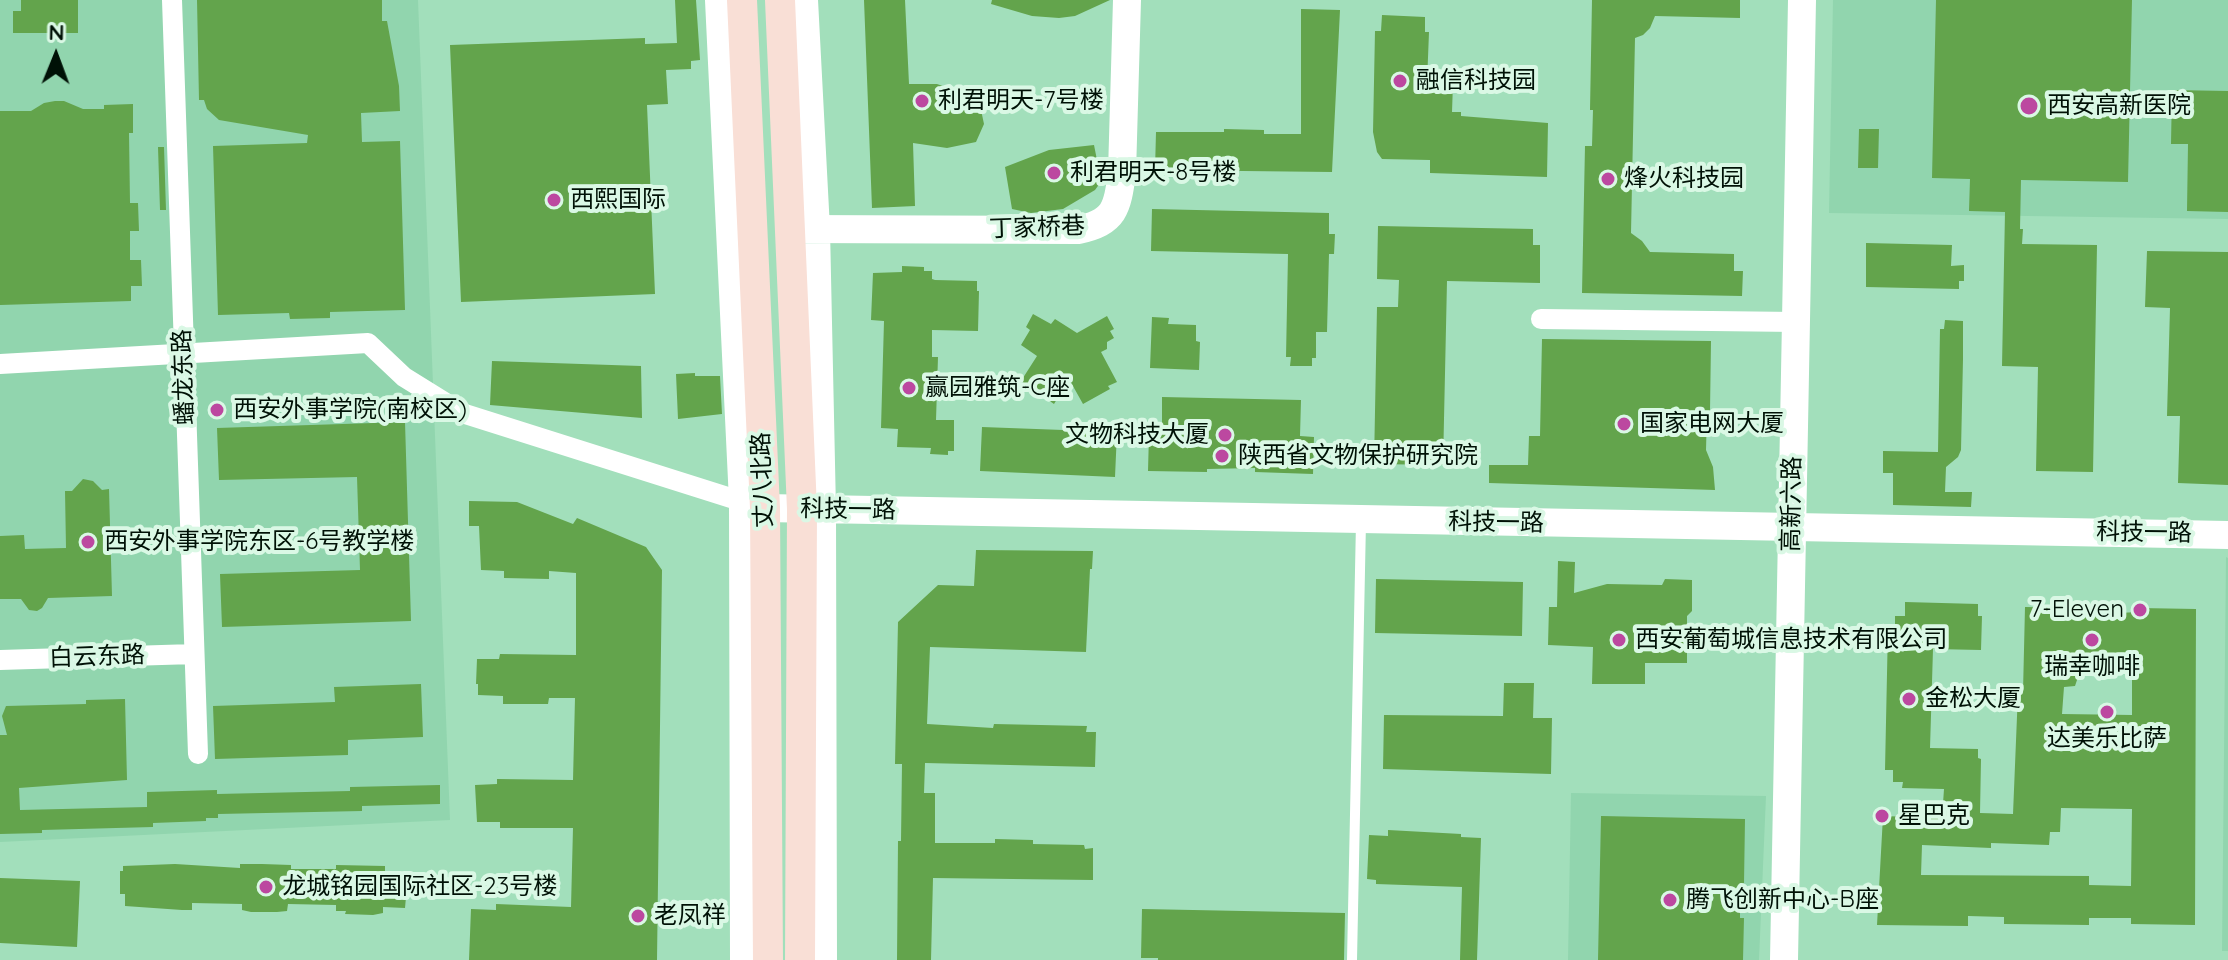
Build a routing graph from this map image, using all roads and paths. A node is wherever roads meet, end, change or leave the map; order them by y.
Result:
1 (172, 0) edge
2 (719, 0) edge
3 (742, 0) edge
4 (780, 0) edge
5 (804, 0) edge
6 (1127, 0) edge
7 (1802, 0) edge
8 (1818, 0) edge
9 (803, 229) junction
10 (1541, 319) dead end
11 (1796, 322) junction
12 (183, 355) junction
13 (0, 364) edge
14 (754, 505) junction
15 (812, 509) junction
16 (1361, 520) junction
17 (1800, 527) junction
18 (2228, 535) edge
19 (194, 654) junction
20 (0, 660) edge
21 (198, 754) dead end
22 (744, 960) edge
23 (768, 960) edge
24 (800, 960) edge
25 (823, 960) edge
26 (1352, 960) edge
27 (1784, 960) edge
28 (1802, 960) edge

1 - 12 street, 蟠龙东路
2 - 14 street
3 - 14 main road, 丈八北路
4 - 9 main road, 丈八北路
5 - 9 street
6 - 9 street, 丁家桥巷
7 - 11 street, 高新六路
8 - 17 street, 高新六路
9 - 15 main road, 丈八北路
10 - 11 street
11 - 17 street, 高新六路
12 - 13 street
12 - 14 street
12 - 19 street, 蟠龙东路
14 - 15 street, 科技一路
14 - 22 street
14 - 23 main road, 丈八北路
15 - 16 street, 科技一路
15 - 24 main road, 丈八北路
15 - 25 street
16 - 17 street, 科技一路
16 - 26 lane
17 - 18 street, 科技一路
17 - 27 street, 高新六路
17 - 28 street, 高新六路
19 - 20 street, 白云东路
19 - 21 street, 蟠龙东路

